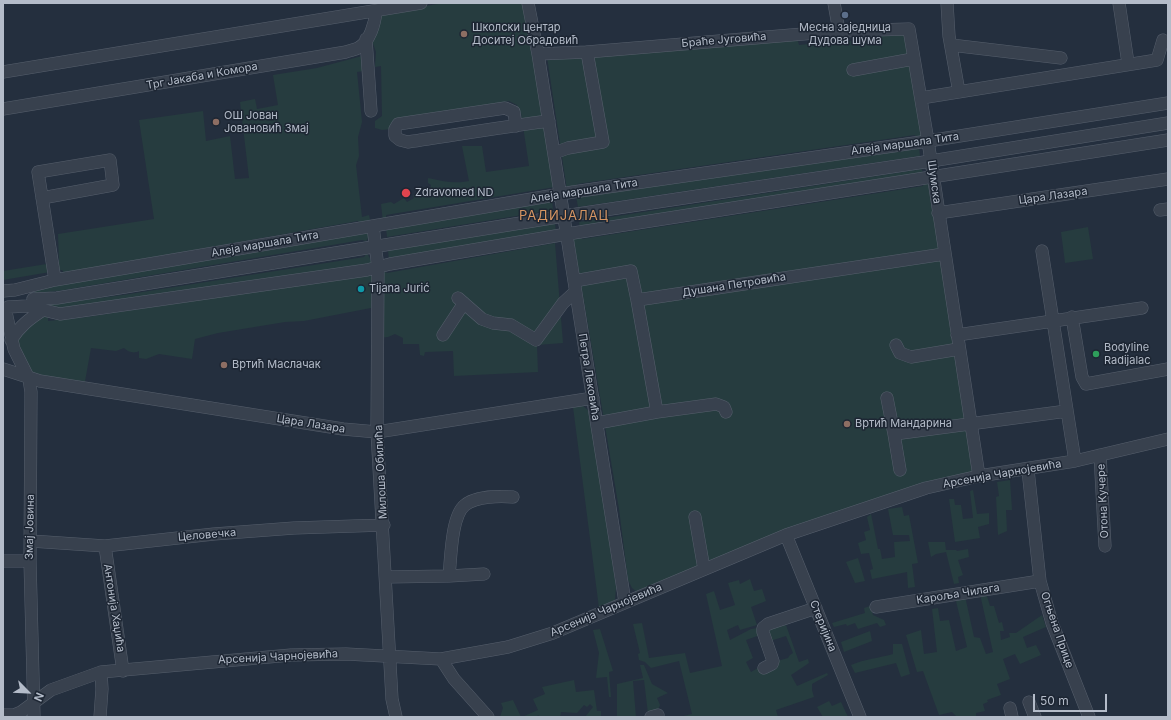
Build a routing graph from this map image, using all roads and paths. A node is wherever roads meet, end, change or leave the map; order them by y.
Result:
1 (421, 3) edge
2 (528, 3) edge
3 (834, 3) edge
4 (947, 3) edge
5 (1119, 3) edge
6 (376, 12) junction
7 (909, 29) joint
8 (839, 31) junction
9 (366, 39) junction
10 (1163, 40) dead end
11 (951, 45) junction
12 (587, 52) junction
13 (538, 54) junction
14 (1061, 58) dead end
15 (913, 59) junction
16 (1128, 63) junction
17 (853, 70) dead end
18 (3, 72) edge
19 (959, 92) junction
20 (921, 98) junction
21 (1168, 103) edge
22 (3, 109) edge
23 (371, 111) dead end
24 (549, 121) junction
25 (1168, 123) edge
26 (516, 126) junction
27 (1168, 140) edge
28 (928, 142) junction
29 (554, 153) junction
30 (931, 161) junction
31 (932, 177) junction
32 (1168, 179) edge
33 (560, 194) junction
34 (42, 198) junction
35 (938, 213) junction
36 (564, 216) junction
37 (373, 226) junction
38 (566, 234) junction
39 (376, 246) junction
40 (1042, 251) dead end
41 (944, 254) junction
42 (378, 268) junction
43 (55, 280) junction
44 (574, 286) junction
45 (3, 292) edge
46 (33, 299) dead end
47 (637, 300) junction
48 (1142, 308) dead end
49 (44, 310) junction
50 (6, 312) edge
51 (1072, 317) junction
52 (1053, 321) junction
53 (443, 335) dead end
54 (957, 335) junction
55 (9, 342) edge
56 (896, 345) dead end
57 (959, 349) junction
58 (3, 368) edge
59 (1168, 369) edge
60 (30, 379) junction
61 (593, 398) junction
62 (887, 398) dead end
63 (1067, 411) junction
64 (657, 412) junction
65 (726, 412) dead end
66 (597, 423) junction
67 (971, 424) junction
68 (377, 432) junction
69 (894, 434) junction
70 (1168, 439) edge
71 (1100, 455) junction
72 (1075, 461) junction
73 (900, 470) dead end
74 (1028, 470) junction
75 (978, 476) junction
76 (513, 497) dead end
77 (695, 517) dead end
78 (384, 525) junction
79 (786, 535) junction
80 (31, 541) junction
81 (105, 546) junction
82 (1105, 546) dead end
83 (3, 561) edge
84 (30, 561) junction
85 (704, 569) junction
86 (484, 574) dead end
87 (449, 576) junction
88 (386, 577) junction
89 (1040, 581) junction
90 (625, 602) junction
91 (876, 607) dead end
92 (816, 608) junction
93 (390, 656) junction
94 (441, 659) junction
95 (764, 668) dead end
96 (123, 671) junction
97 (101, 672) junction
98 (1029, 702) dead end
99 (33, 704) junction
100 (3, 715) edge
101 (34, 717) edge
102 (100, 717) edge
103 (396, 717) edge
104 (488, 717) edge
105 (860, 717) edge
106 (1035, 717) edge
107 (1089, 717) edge

1 - 6 street
2 - 13 street, Петра Лековића
3 - 8 street
4 - 11 street
5 - 16 street
6 - 9 street, Трг Јакаба и Комора
6 - 18 street
7 - 8 street, Браће Југовића
7 - 15 street, Шумска
8 - 12 street, Браће Југовића
9 - 22 street, Трг Јакаба и Комора
9 - 23 street
10 - 16 street
11 - 14 street
11 - 19 street
12 - 13 street, Браће Југовића
12 - 29 street
13 - 24 street, Петра Лековића
15 - 17 street
15 - 20 street, Шумска
16 - 19 street
19 - 20 street
20 - 28 street, Шумска
21 - 28 street, Алеја маршала Тита
24 - 26 street
24 - 29 street, Петра Лековића
25 - 30 street, Алеја маршала Тита
26 - 26 street
27 - 31 street
28 - 30 street, Шумска
28 - 33 street, Алеја маршала Тита
29 - 33 street, Петра Лековића
30 - 31 street, Шумска
30 - 36 street, Алеја маршала Тита
31 - 35 street, Шумска
31 - 38 street
32 - 35 street, Цара Лазара
33 - 36 street, Петра Лековића
33 - 37 street, Алеја маршала Тита
34 - 34 street
34 - 43 street
35 - 41 street, Шумска
36 - 38 street, Петра Лековића
36 - 39 street, Алеја маршала Тита
37 - 39 street, Милоша Обилића
37 - 43 street, Алеја маршала Тита
38 - 42 street
38 - 44 street, Петра Лековића
39 - 42 street, Милоша Обилића
39 - 46 street, Алеја маршала Тита
40 - 52 street
41 - 47 street, Душана Петровића
41 - 54 street, Шумска
42 - 49 street
42 - 68 street, Милоша Обилића
43 - 45 street, Алеја маршала Тита
44 - 47 street
44 - 53 street
44 - 61 street, Петра Лековића
45 - 50 street, Змај Јовина
47 - 64 street
48 - 51 street
49 - 50 street
49 - 55 street
50 - 55 street, Змај Јовина
51 - 52 street
51 - 59 street
52 - 54 street
52 - 63 street
54 - 57 street, Шумска
55 - 60 street, Змај Јовина
56 - 57 street
57 - 67 street, Шумска
58 - 60 street, Цара Лазара
60 - 68 street, Цара Лазара
60 - 80 street, Змај Јовина
61 - 66 street, Петра Лековића
61 - 68 street, Цара Лазара
62 - 69 street
63 - 67 street
63 - 72 street
64 - 65 street
64 - 66 street
66 - 90 street, Петра Лековића
67 - 69 street
67 - 75 street, Шумска
68 - 78 street, Милоша Обилића
69 - 73 street
70 - 71 street, Арсенија Чарнојевића
71 - 72 street, Арсенија Чарнојевића
71 - 82 street, Отона Кучере
72 - 74 street, Арсенија Чарнојевића
74 - 75 street, Арсенија Чарнојевића
74 - 89 street, Огњена Прице
75 - 79 street, Арсенија Чарнојевића
76 - 87 street
77 - 85 street
78 - 81 street, Целовечка
78 - 88 street, Милоша Обилића
79 - 85 street, Арсенија Чарнојевића
79 - 92 street, Стеријина
80 - 81 street, Целовечка
80 - 84 street, Змај Јовина
81 - 96 street, Антонија Хаџића
83 - 84 street
84 - 99 street, Змај Јовина
85 - 90 street, Арсенија Чарнојевића
86 - 87 street
87 - 88 street
88 - 93 street, Милоша Обилића
89 - 91 street, Кароља Чилага
89 - 107 street, Огњена Прице
90 - 94 street, Арсенија Чарнојевића
92 - 95 street
92 - 105 street, Стеријина
93 - 94 street, Арсенија Чарнојевића
93 - 96 street, Арсенија Чарнојевића
93 - 103 street, Милоша Обилића
94 - 104 street
96 - 97 street, Арсенија Чарнојевића
97 - 99 street, Арсенија Чарнојевића
97 - 102 street
98 - 106 street
99 - 100 street, Арсенија Чарнојевића
99 - 101 street, Змај Јовина

